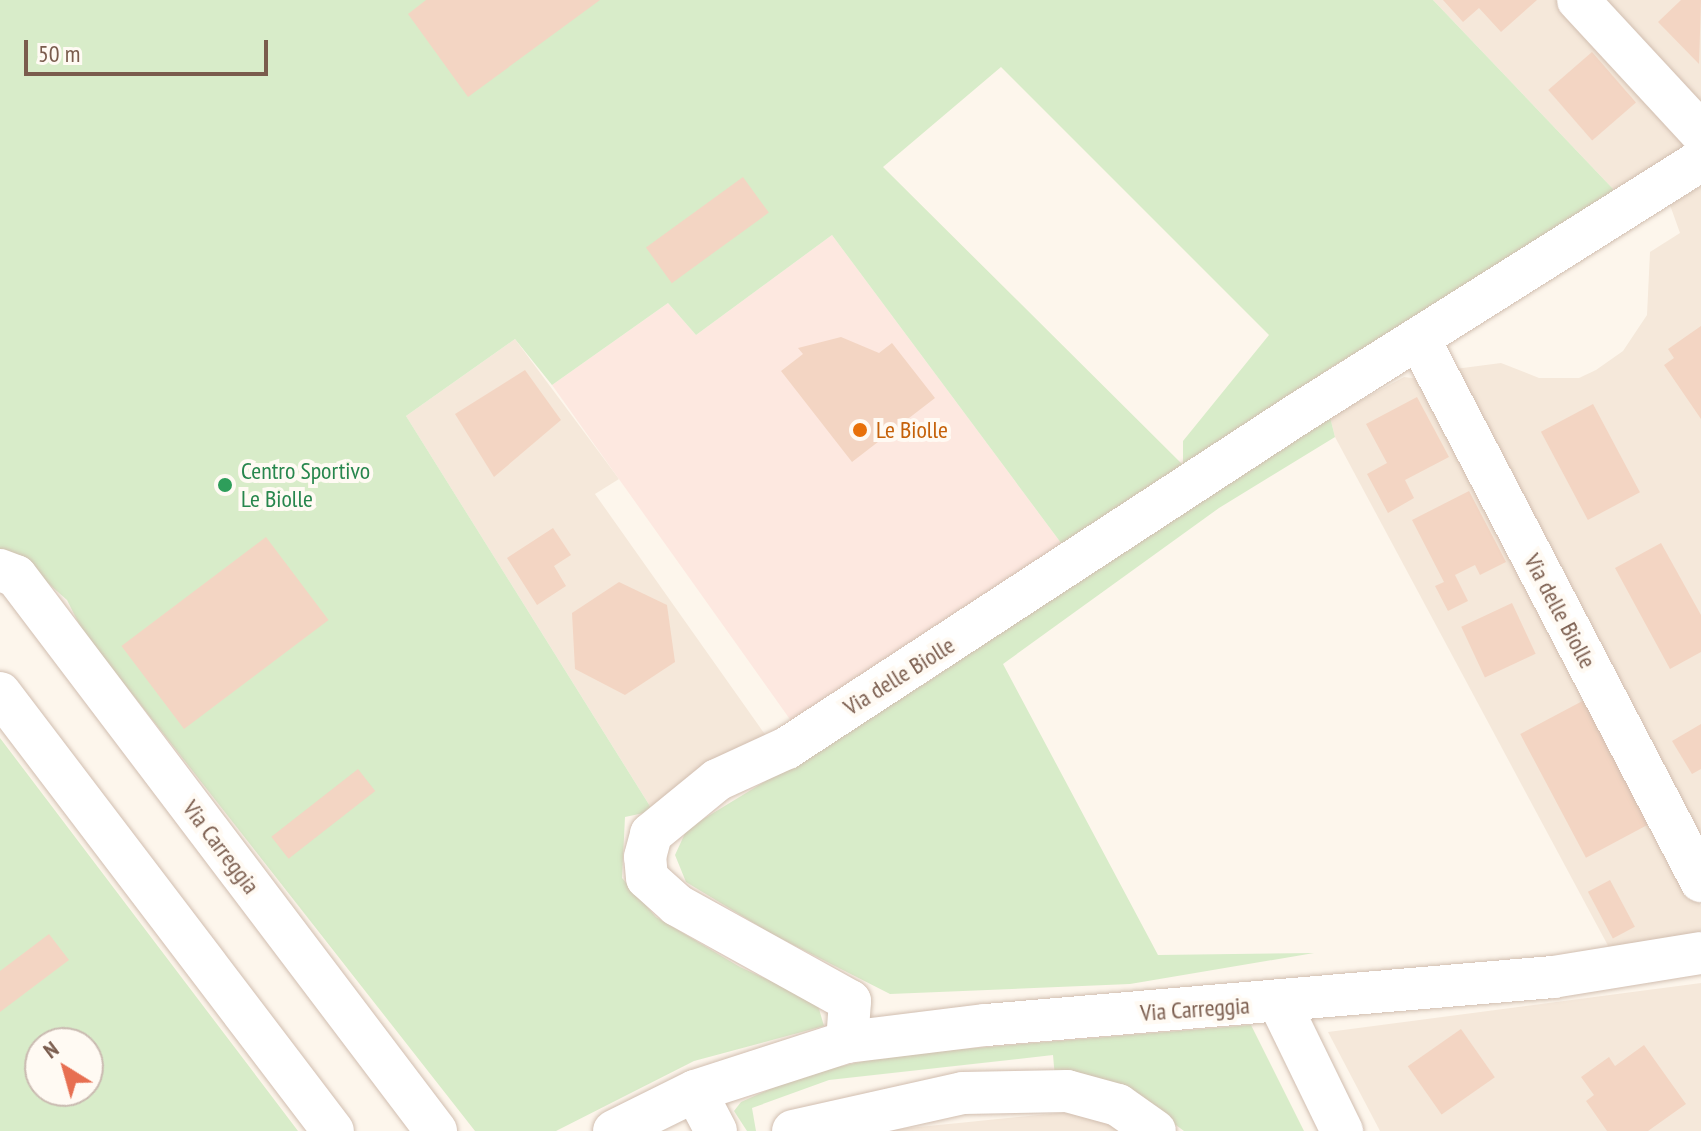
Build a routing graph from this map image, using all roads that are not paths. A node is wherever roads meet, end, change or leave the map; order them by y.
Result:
1 (1578, 0) edge
2 (1701, 133) edge
3 (1701, 160) edge
4 (1420, 341) junction
5 (0, 570) edge
6 (0, 693) edge
7 (1701, 881) edge
8 (1701, 953) edge
9 (1279, 1002) junction
10 (847, 1042) junction
11 (695, 1091) junction
12 (333, 1131) edge
13 (436, 1131) edge
14 (614, 1131) edge
15 (716, 1131) edge
16 (793, 1131) edge
17 (1155, 1131) edge
18 (1342, 1131) edge

1 - 2 street
3 - 4 street, Via delle Biolle
4 - 7 street, Via delle Biolle
4 - 10 street, Via delle Biolle
5 - 13 street, Via Carreggia
6 - 12 street
8 - 9 street, Via Carreggia
9 - 10 street, Via Carreggia
9 - 18 street
10 - 11 street, Via Carreggia
11 - 14 street, Via Carreggia
11 - 15 street
16 - 17 street

